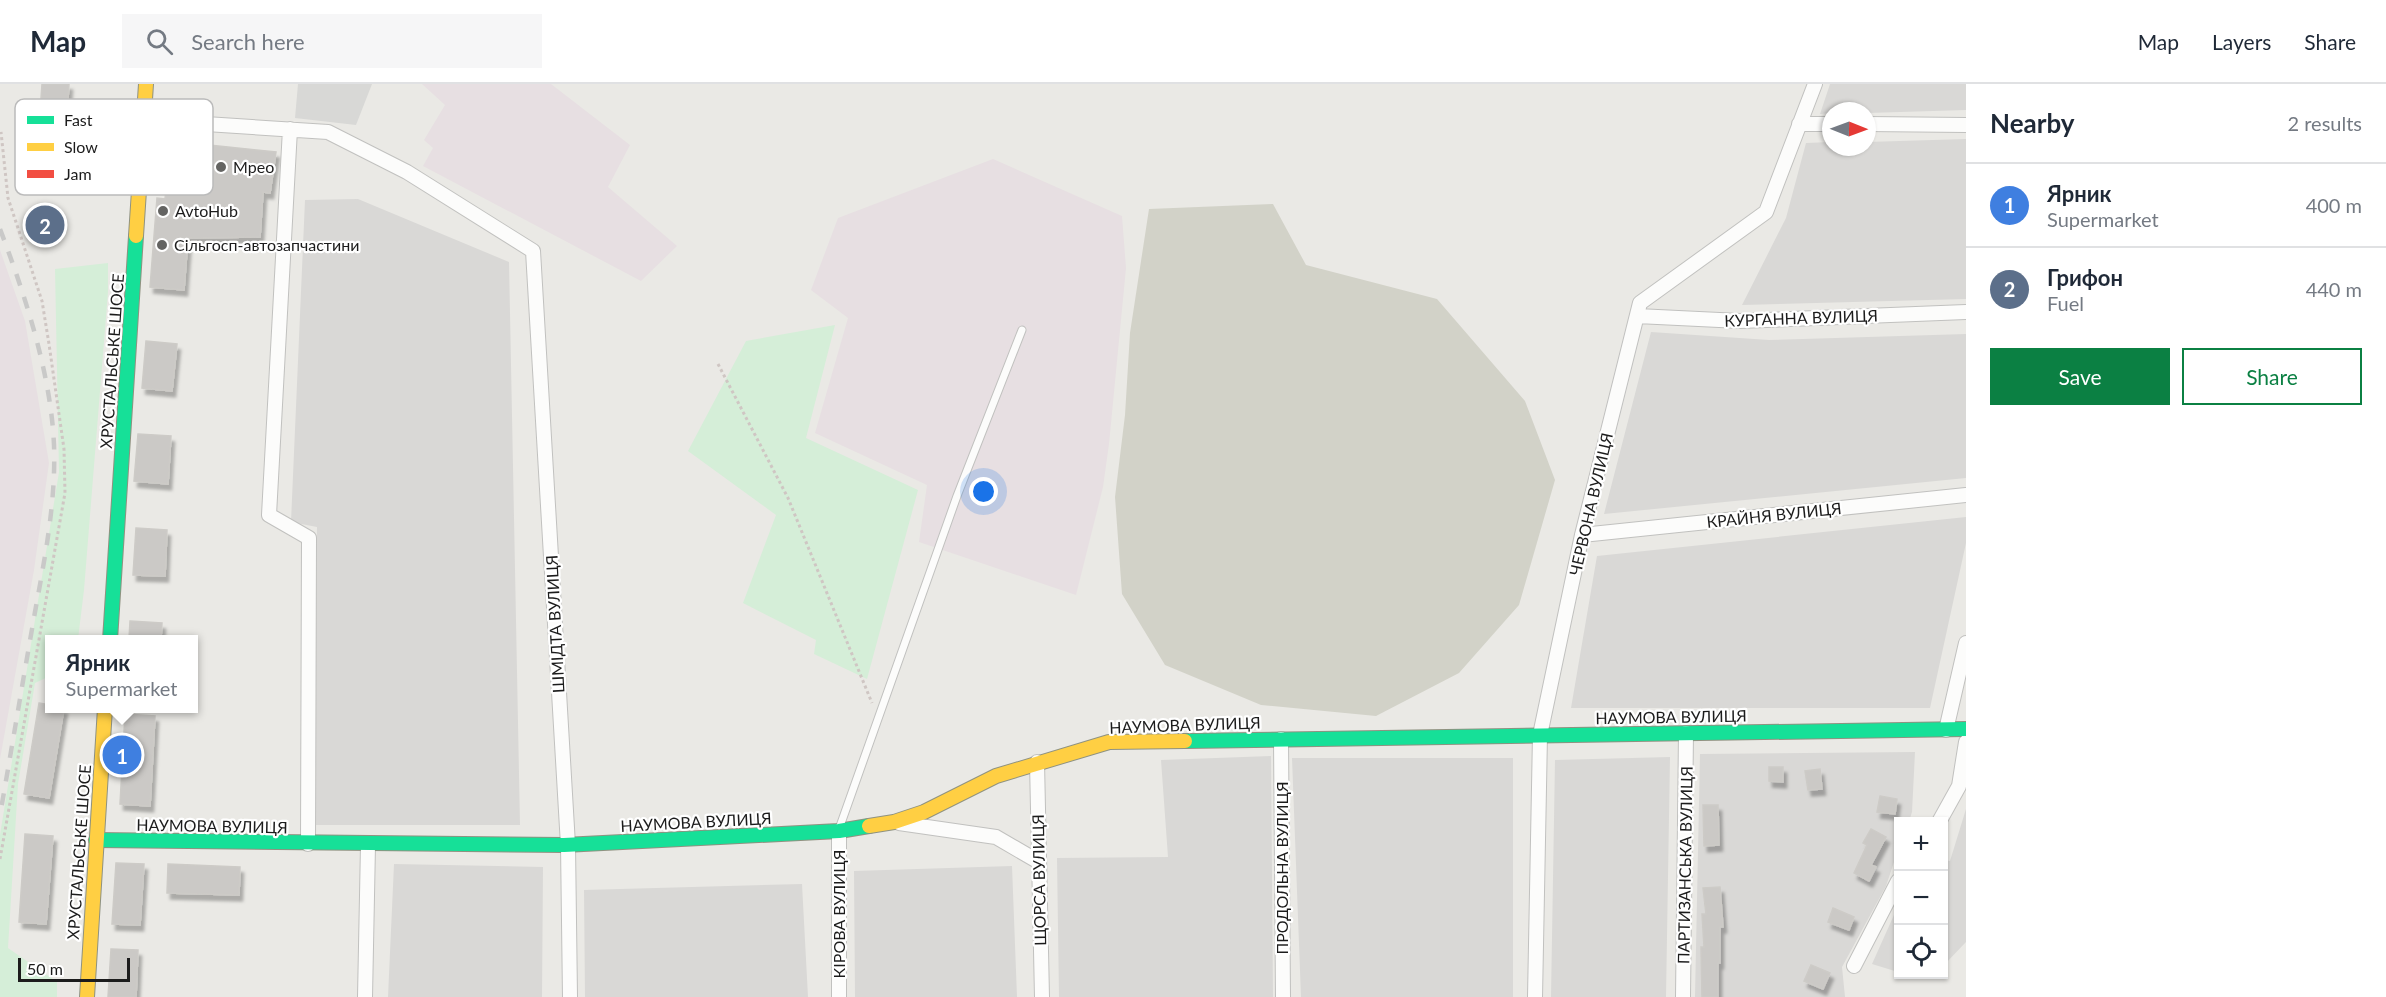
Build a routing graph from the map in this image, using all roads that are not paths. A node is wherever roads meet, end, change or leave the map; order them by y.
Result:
1 (146, 84) edge
2 (1815, 84) edge
3 (145, 99) edge
4 (213, 124) edge
5 (1799, 124) junction
6 (1822, 124) edge
7 (1876, 124) edge
8 (1966, 124) edge
9 (290, 129) junction
10 (139, 195) edge
11 (1966, 312) edge
12 (1637, 316) junction
13 (1022, 330) dead end
14 (1966, 495) edge
15 (1582, 535) junction
16 (110, 635) edge
17 (1966, 643) edge
18 (105, 713) edge
19 (1966, 729) edge
20 (1946, 730) junction
21 (1686, 733) junction
22 (1540, 735) junction
23 (1281, 740) junction
24 (1966, 742) edge
25 (1037, 762) junction
26 (1942, 817) edge
27 (894, 822) junction
28 (839, 831) junction
29 (96, 840) junction
30 (308, 844) junction
31 (368, 845) junction
32 (568, 845) junction
33 (1039, 862) junction
34 (1894, 890) edge
35 (1854, 966) dead end
36 (87, 997) edge
37 (365, 997) edge
38 (570, 997) edge
39 (839, 997) edge
40 (1042, 997) edge
41 (1283, 997) edge
42 (1535, 997) edge
43 (1683, 997) edge

1 - 3 street, ХРУСТАЛЬСЬКЕ ШОСЕ
2 - 5 street, ЧЕРВОНА ВУЛИЦЯ
4 - 9 street
5 - 6 street
5 - 12 street, ЧЕРВОНА ВУЛИЦЯ
7 - 8 street
9 - 30 street
9 - 32 street, ШМІДТА ВУЛИЦЯ
10 - 16 street, ХРУСТАЛЬСЬКЕ ШОСЕ
11 - 12 street, КУРГАННА ВУЛИЦЯ
12 - 15 street, ЧЕРВОНА ВУЛИЦЯ
13 - 28 lane
14 - 15 street, КРАЙНЯ ВУЛИЦЯ
15 - 22 street, ЧЕРВОНА ВУЛИЦЯ
17 - 20 street
18 - 29 street, ХРУСТАЛЬСЬКЕ ШОСЕ
19 - 20 street, НАУМОВА ВУЛИЦЯ
20 - 21 street, НАУМОВА ВУЛИЦЯ
21 - 22 street, НАУМОВА ВУЛИЦЯ
21 - 43 street, ПАРТИЗАНСЬКА ВУЛИЦЯ
22 - 23 street, НАУМОВА ВУЛИЦЯ
22 - 42 street, ЧЕРВОНА ВУЛИЦЯ
23 - 25 street, НАУМОВА ВУЛИЦЯ
23 - 41 street, ПРОДОЛЬНА ВУЛИЦЯ
24 - 26 street
25 - 27 street, НАУМОВА ВУЛИЦЯ
25 - 33 street, ЩОРСА ВУЛИЦЯ
27 - 28 street, НАУМОВА ВУЛИЦЯ
27 - 33 street
28 - 32 street, НАУМОВА ВУЛИЦЯ
28 - 39 street, КІРОВА ВУЛИЦЯ
29 - 30 street, НАУМОВА ВУЛИЦЯ
29 - 36 street, ХРУСТАЛЬСЬКЕ ШОСЕ
30 - 31 street, НАУМОВА ВУЛИЦЯ
31 - 32 street, НАУМОВА ВУЛИЦЯ
31 - 37 street
32 - 38 street, ШМІДТА ВУЛИЦЯ
33 - 40 street, ЩОРСА ВУЛИЦЯ
34 - 35 street

